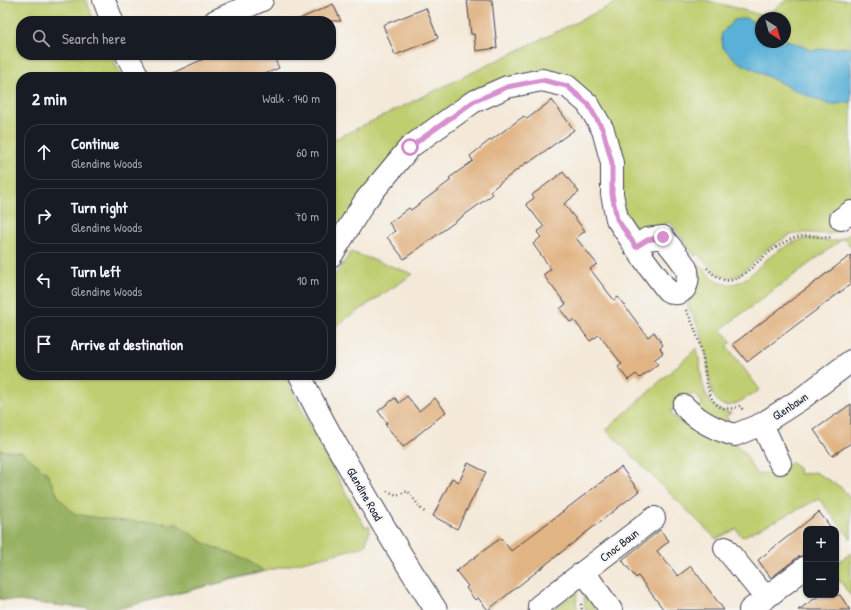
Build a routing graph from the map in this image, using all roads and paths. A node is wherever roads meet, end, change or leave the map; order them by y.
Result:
1 (104, 0) edge
2 (262, 0) edge
3 (110, 16) edge
4 (226, 16) edge
5 (846, 216) edge
6 (636, 247) junction
7 (336, 248) edge
8 (686, 268) junction
9 (677, 294) junction
10 (851, 361) edge
11 (302, 380) edge
12 (684, 406) dead end
13 (762, 424) junction
14 (780, 463) dead end
15 (389, 492) dead end
16 (426, 513) dead end
17 (654, 518) dead end
18 (725, 548) dead end
19 (803, 569) edge
20 (584, 572) junction
21 (758, 604) edge
22 (539, 606) dead end
23 (436, 610) edge
24 (611, 610) edge

1 - 3 street
2 - 4 street
5 - 8 path
6 - 7 street
6 - 8 street
6 - 9 street
8 - 9 street
9 - 13 path
10 - 13 street, Glenbawn
11 - 23 street, Glendine Road
12 - 13 street
13 - 14 street, Glenbawn
15 - 16 path
17 - 20 street, Cnoc Baun
18 - 21 street
19 - 21 street
20 - 22 street, Cnoc Baun
20 - 24 street

